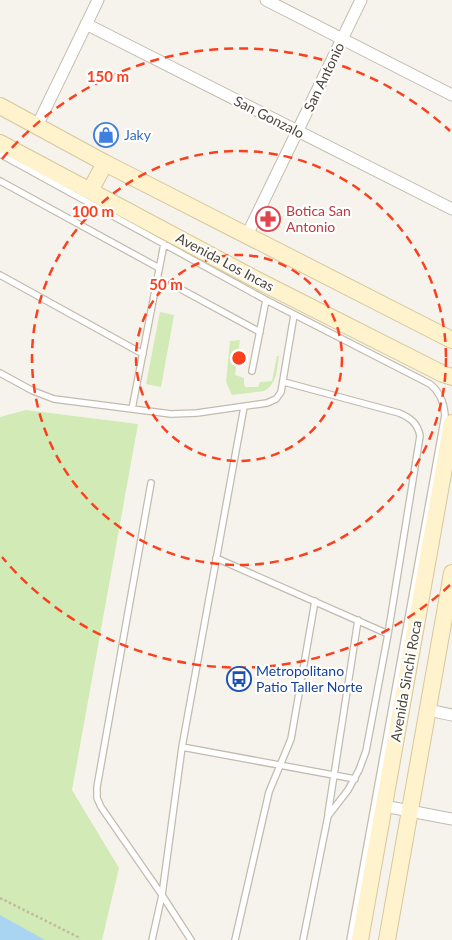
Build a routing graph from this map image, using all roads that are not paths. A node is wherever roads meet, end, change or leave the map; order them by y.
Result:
1 (98, 0) edge
2 (266, 0) edge
3 (361, 0) edge
4 (86, 24) junction
5 (342, 39) junction
6 (452, 95) edge
7 (0, 106) edge
8 (37, 126) junction
9 (297, 131) junction
10 (0, 143) edge
11 (0, 154) edge
12 (105, 163) junction
13 (0, 181) edge
14 (90, 191) junction
15 (452, 209) edge
16 (247, 235) junction
17 (164, 244) junction
18 (159, 268) junction
19 (0, 274) edge
20 (175, 286) dead end
21 (266, 300) junction
22 (294, 315) junction
23 (260, 332) junction
24 (452, 340) edge
25 (143, 354) junction
26 (252, 371) dead end
27 (0, 373) edge
28 (452, 377) edge
29 (284, 382) junction
30 (244, 407) junction
31 (132, 409) junction
32 (452, 423) edge
33 (150, 483) dead end
34 (216, 558) junction
35 (452, 573) edge
36 (315, 601) junction
37 (449, 610) edge
38 (358, 620) junction
39 (388, 634) junction
40 (428, 710) junction
41 (452, 715) edge
42 (182, 747) junction
43 (279, 765) junction
44 (334, 775) junction
45 (355, 779) junction
46 (384, 806) junction
47 (410, 811) junction
48 (328, 816) junction
49 (452, 819) edge
50 (162, 895) junction
51 (152, 940) edge
52 (191, 940) edge
53 (235, 940) edge
54 (303, 940) edge
55 (350, 940) edge
56 (360, 940) edge
57 (387, 940) edge

1 - 4 street
2 - 5 street
3 - 5 street, San Antonio
4 - 8 street
4 - 9 street, San Gonzalo
5 - 6 street
5 - 9 street, San Antonio
7 - 8 main road
8 - 12 main road
9 - 15 street, San Gonzalo
9 - 16 street, San Antonio
10 - 14 main road, Avenida Los Incas
11 - 17 lane
12 - 14 main road
12 - 16 main road
13 - 18 lane
14 - 28 main road, Avenida Los Incas
16 - 24 main road
17 - 18 lane
17 - 21 lane
18 - 25 lane
19 - 25 lane
20 - 23 lane
21 - 22 lane
21 - 23 lane
22 - 29 lane
22 - 55 lane
23 - 26 lane
25 - 31 lane
27 - 31 lane
29 - 30 lane
29 - 39 lane
30 - 31 lane
30 - 34 lane
32 - 46 main road, Avenida Sinchi Roca
33 - 50 lane
34 - 36 lane
34 - 42 lane
35 - 37 main road, Avenida Sinchi Roca
36 - 38 lane
36 - 43 lane
37 - 40 main road, Avenida Sinchi Roca
38 - 39 lane
38 - 44 lane
39 - 45 lane
40 - 41 street
40 - 47 main road, Avenida Sinchi Roca
42 - 43 lane
42 - 50 lane
43 - 44 lane
43 - 53 lane
44 - 45 lane
44 - 48 lane
45 - 48 lane
46 - 47 street
46 - 56 main road, Avenida Sinchi Roca
47 - 49 street
47 - 57 main road, Avenida Sinchi Roca
48 - 54 lane
50 - 51 lane
50 - 52 lane

